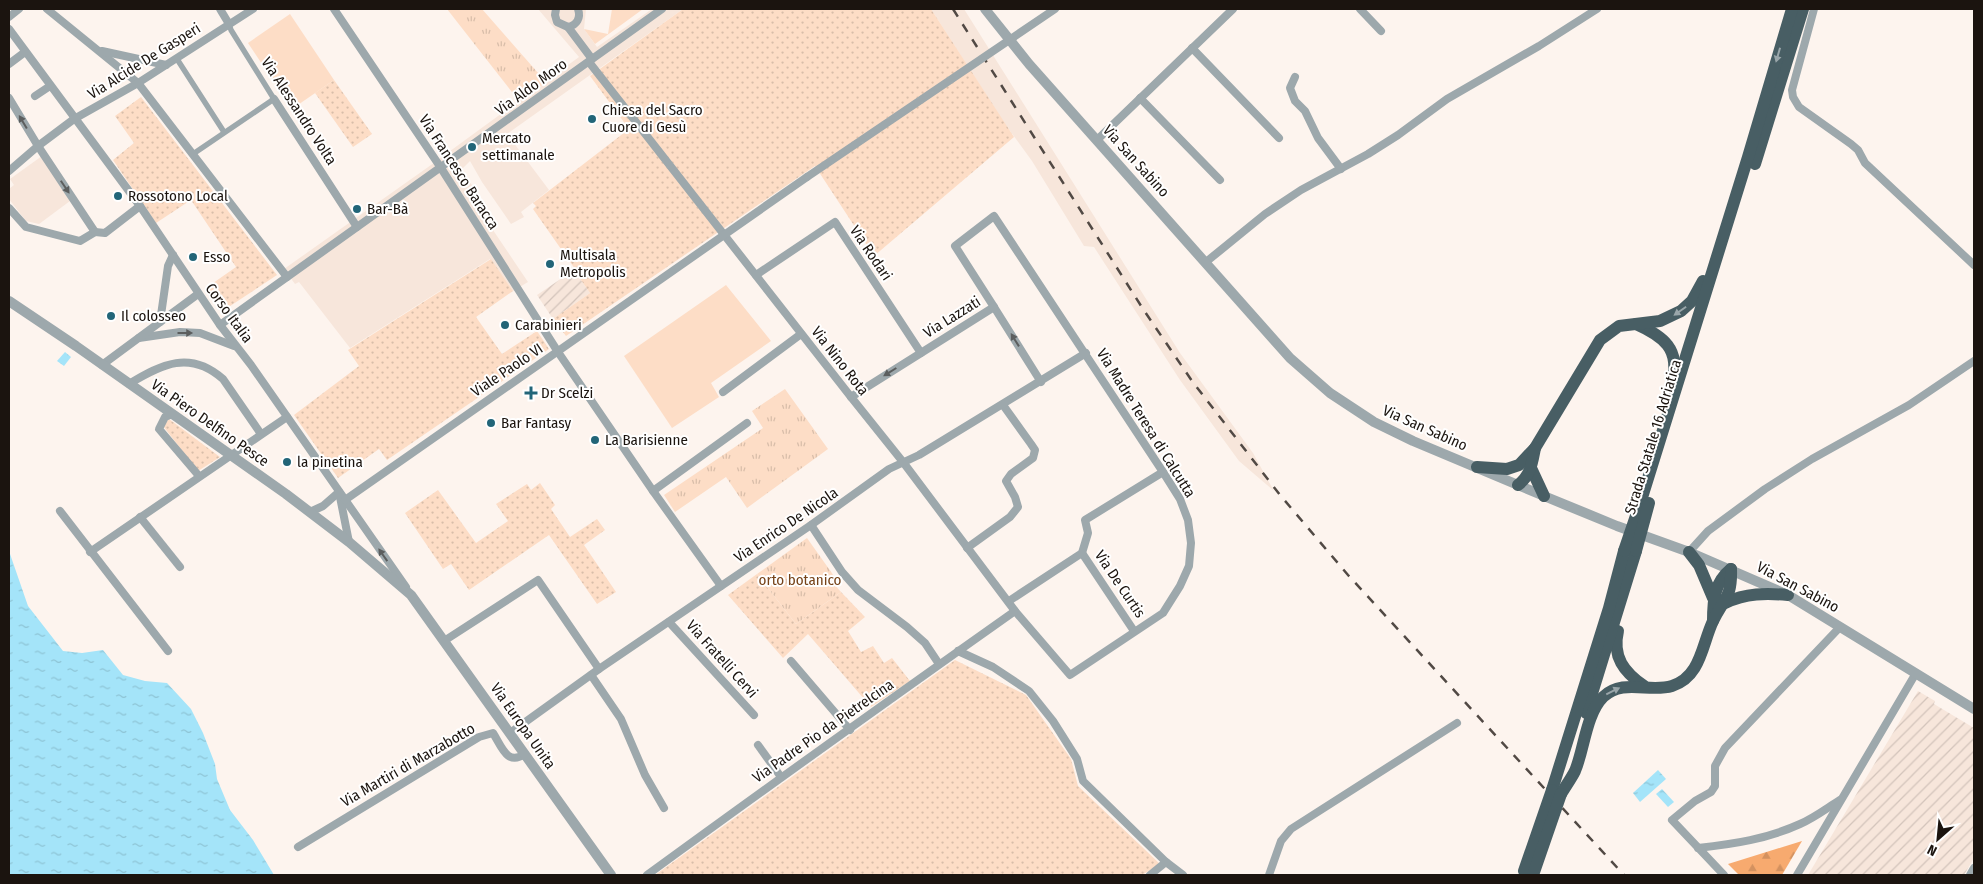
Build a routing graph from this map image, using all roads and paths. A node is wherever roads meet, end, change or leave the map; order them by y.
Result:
1 (19, 9) edge
2 (220, 9) edge
3 (253, 9) edge
4 (334, 9) edge
5 (556, 9) edge
6 (578, 9) edge
7 (662, 9) edge
8 (985, 9) edge
9 (1055, 9) edge
10 (1233, 9) edge
11 (1360, 9) edge
12 (1597, 9) edge
13 (1792, 9) edge
14 (1803, 9) edge
15 (1814, 9) edge
16 (51, 10) edge
17 (9, 17) edge
18 (230, 24) junction
19 (570, 26) junction
20 (9, 29) edge
21 (1381, 31) dead end
22 (1192, 48) junction
23 (99, 50) junction
24 (25, 52) junction
25 (177, 58) junction
26 (593, 59) junction
27 (9, 64) edge
28 (166, 65) junction
29 (1295, 78) dead end
30 (138, 83) junction
31 (50, 86) junction
32 (35, 96) dead end
33 (9, 98) edge
34 (1140, 98) junction
35 (274, 99) junction
36 (74, 120) junction
37 (224, 132) junction
38 (1279, 138) dead end
39 (1097, 140) junction
40 (38, 146) junction
41 (193, 154) junction
42 (1748, 157) junction
43 (441, 168) junction
44 (1340, 169) junction
45 (9, 171) edge
46 (1220, 180) dead end
47 (140, 206) junction
48 (9, 208) edge
49 (358, 227) junction
50 (95, 232) junction
51 (724, 235) junction
52 (172, 255) junction
53 (1206, 262) junction
54 (1974, 265) edge
55 (756, 275) junction
56 (287, 277) junction
57 (198, 294) junction
58 (9, 301) edge
59 (994, 307) junction
60 (160, 322) junction
61 (1636, 324) junction
62 (220, 325) junction
63 (801, 334) junction
64 (137, 339) junction
65 (237, 348) junction
66 (558, 352) junction
67 (921, 353) junction
68 (1086, 353) junction
69 (1974, 360) edge
70 (102, 365) junction
71 (1041, 382) junction
72 (129, 384) junction
73 (723, 392) dead end
74 (850, 397) junction
75 (1003, 405) junction
76 (172, 414) junction
77 (287, 417) junction
78 (747, 423) dead end
79 (261, 434) junction
80 (230, 457) junction
81 (904, 462) junction
82 (1477, 467) junction
83 (1525, 467) junction
84 (1163, 472) junction
85 (199, 476) junction
86 (1518, 485) junction
87 (653, 491) junction
88 (340, 492) junction
89 (1544, 496) junction
90 (345, 500) junction
91 (1644, 501) junction
92 (60, 511) dead end
93 (310, 512) junction
94 (140, 517) junction
95 (811, 526) junction
96 (349, 542) junction
97 (967, 548) junction
98 (1630, 551) junction
99 (90, 552) junction
100 (1689, 552) junction
101 (1082, 553) junction
102 (180, 567) dead end
103 (1731, 569) junction
104 (721, 586) junction
105 (411, 595) junction
106 (1788, 595) junction
107 (1009, 601) junction
108 (1719, 601) junction
109 (1015, 611) junction
110 (669, 622) junction
111 (1840, 627) junction
112 (1134, 631) junction
113 (444, 640) junction
114 (168, 651) dead end
115 (958, 651) junction
116 (791, 661) dead end
117 (939, 664) junction
118 (599, 669) junction
119 (1916, 673) junction
120 (591, 675) junction
121 (1070, 675) joint
122 (1644, 686) junction
123 (1974, 709) edge
124 (754, 715) dead end
125 (1457, 723) dead end
126 (850, 730) junction
127 (510, 733) junction
128 (758, 745) dead end
129 (525, 754) junction
130 (781, 777) junction
131 (1557, 792) junction
132 (1842, 799) junction
133 (664, 808) dead end
134 (298, 847) dead end
135 (1698, 848) junction
136 (1166, 862) junction
137 (1974, 868) edge
138 (1528, 874) edge
139 (610, 875) edge
140 (647, 875) edge
141 (1150, 875) edge
142 (1183, 875) edge
143 (1269, 875) edge
144 (1724, 875) edge
145 (1797, 875) edge
146 (1970, 875) edge

1 - 17 street
2 - 18 street, Via Alessandro Volta
3 - 18 street, Via Alcide De Gasperi
4 - 43 street, Via Francesco Baracca
5 - 19 street, Via Nino Rota
6 - 19 street
7 - 26 street, Via Aldo Moro
8 - 39 street, Via San Sabino
9 - 51 street, Viale Paolo VI, bridge
10 - 22 street
11 - 21 street
12 - 44 street
13 -> 42 highway, Strada Statale 16 Adriatica
14 - 91 highway, Strada Statale 16 Adriatica
15 - 54 street
16 - 23 street
18 - 25 street, Via Alcide De Gasperi
18 - 35 street, Via Alessandro Volta
19 - 26 street, Via Nino Rota
20 - 24 street, Corso Italia
22 - 34 street
22 - 38 street
23 - 28 street
23 - 30 street
24 - 27 street
24 - 31 street, Corso Italia
25 - 28 street, Via Alcide De Gasperi
25 - 37 street
26 - 43 street, Via Aldo Moro
26 - 51 street, Via Nino Rota
28 - 30 street, Via Alcide De Gasperi
29 - 44 street
30 - 36 street, Via Alcide De Gasperi
30 - 41 street
31 - 32 street
31 - 36 street, Corso Italia
40 -> 33 street
34 - 39 street
34 - 46 street
35 - 37 street
35 - 49 street, Via Alessandro Volta
36 - 40 street, Via Alcide De Gasperi
36 - 47 street, Corso Italia
37 - 41 street
39 - 53 street, Via San Sabino
40 - 45 street, Via Alcide De Gasperi
40 -> 50 street
41 - 56 street
42 -> 61 highway
42 - 91 highway, Strada Statale 16 Adriatica
43 - 49 street, Via Aldo Moro
43 - 66 street, Via Francesco Baracca
44 - 53 street
47 - 50 street
47 - 52 street, Corso Italia
48 - 50 street
49 - 56 street, Via Aldo Moro
51 - 55 street, Via Nino Rota
51 - 66 street, Viale Paolo VI
52 - 57 street, Corso Italia
52 - 60 street
53 - 82 street, Via San Sabino
55 - 63 street, Via Nino Rota
55 - 67 street, Via Rodari
56 - 62 street, Via Aldo Moro
57 - 60 street
57 - 62 street, Corso Italia
58 - 70 street, Via Piero Delfino Pesce
59 - 67 street, Via Lazzati
59 - 68 street, Via Madre Teresa di Calcutta
71 -> 59 street, Via Lazzati
60 - 64 street
61 - 83 highway
61 - 91 highway
62 - 65 street, Corso Italia
63 - 73 street
63 - 74 street, Via Nino Rota
64 -> 65 street
64 - 70 street
65 - 77 street, Corso Italia
66 - 87 street, Via Francesco Baracca
66 - 90 street, Viale Paolo VI
67 -> 74 street, Via Lazzati
68 - 71 street, Via Enrico De Nicola
68 - 84 street, Via Madre Teresa di Calcutta
69 - 100 street
70 - 72 street, Via Piero Delfino Pesce
71 - 75 street, Via Enrico De Nicola
72 - 76 street, Via Piero Delfino Pesce
72 - 79 street
74 - 81 street, Via Nino Rota
75 - 81 street, Via Enrico De Nicola
75 - 97 street
76 - 80 street, Via Piero Delfino Pesce
76 - 85 street
77 - 79 street
77 - 88 street, Corso Italia
78 - 87 street
79 - 80 street
80 - 85 street
80 - 93 street, Via Piero Delfino Pesce
81 - 95 street, Via Enrico De Nicola
81 - 97 street, Via Nino Rota
82 - 83 highway
82 - 86 street, Via San Sabino
83 - 86 highway
83 - 89 highway
84 - 101 street
84 - 112 street, Via Madre Teresa di Calcutta
85 - 94 street
86 - 89 street, Via San Sabino
87 - 104 street, Via Francesco Baracca
88 - 90 street, Corso Italia
88 - 93 street
88 - 96 street, Corso Italia
89 - 100 street, Via San Sabino
105 -> 90 street, Corso Italia
91 - 98 highway, Strada Statale 16 Adriatica, bridge
92 - 99 street
93 - 96 street, Via Piero Delfino Pesce
94 - 99 street
94 - 102 street
95 - 104 street, Via Enrico De Nicola
95 - 117 street
96 - 105 street, Via Piero Delfino Pesce
97 - 107 street, Via Nino Rota
98 - 122 highway
98 - 131 highway, Strada Statale 16 Adriatica
99 - 114 street
100 - 103 street, Via San Sabino
100 - 108 highway
101 - 107 street
101 - 112 street, Via De Curtis
103 - 106 street, Via San Sabino
103 - 108 highway
104 - 110 street, Via Enrico De Nicola
105 - 113 street, Via Europa Unita
106 - 108 highway
106 - 111 street, Via San Sabino
107 - 109 street, Via Nino Rota
108 - 122 highway
109 - 115 street, Via Padre Pio da Pietrelcina
109 - 121 street, Via Nino Rota
110 - 118 street, Via Enrico De Nicola
110 - 124 street, Via Fratelli Cervi
111 - 119 street, Via San Sabino
111 - 135 street
112 - 121 street, Via Madre Teresa di Calcutta
113 - 118 street
113 - 127 street, Via Europa Unita
115 - 117 street, Via Padre Pio da Pietrelcina
115 - 136 street
116 - 126 street
117 - 126 street, Via Padre Pio da Pietrelcina
118 - 120 street, Via Enrico De Nicola
119 - 123 street, Via San Sabino
119 - 132 street
120 - 127 street, Via Enrico De Nicola
120 - 133 street
131 -> 122 highway
125 - 143 street
126 - 130 street, Via Padre Pio da Pietrelcina
127 - 129 street, Via Europa Unita
128 - 130 street
129 - 134 street, Via Martiri di Marzabotto
129 - 139 street, Via Europa Unita
130 - 140 street, Via Padre Pio da Pietrelcina
131 - 138 highway, Strada Statale 16 Adriatica, bridge
132 - 135 street
132 - 145 street
135 - 144 street
136 - 141 street
136 - 142 street
137 - 146 street

